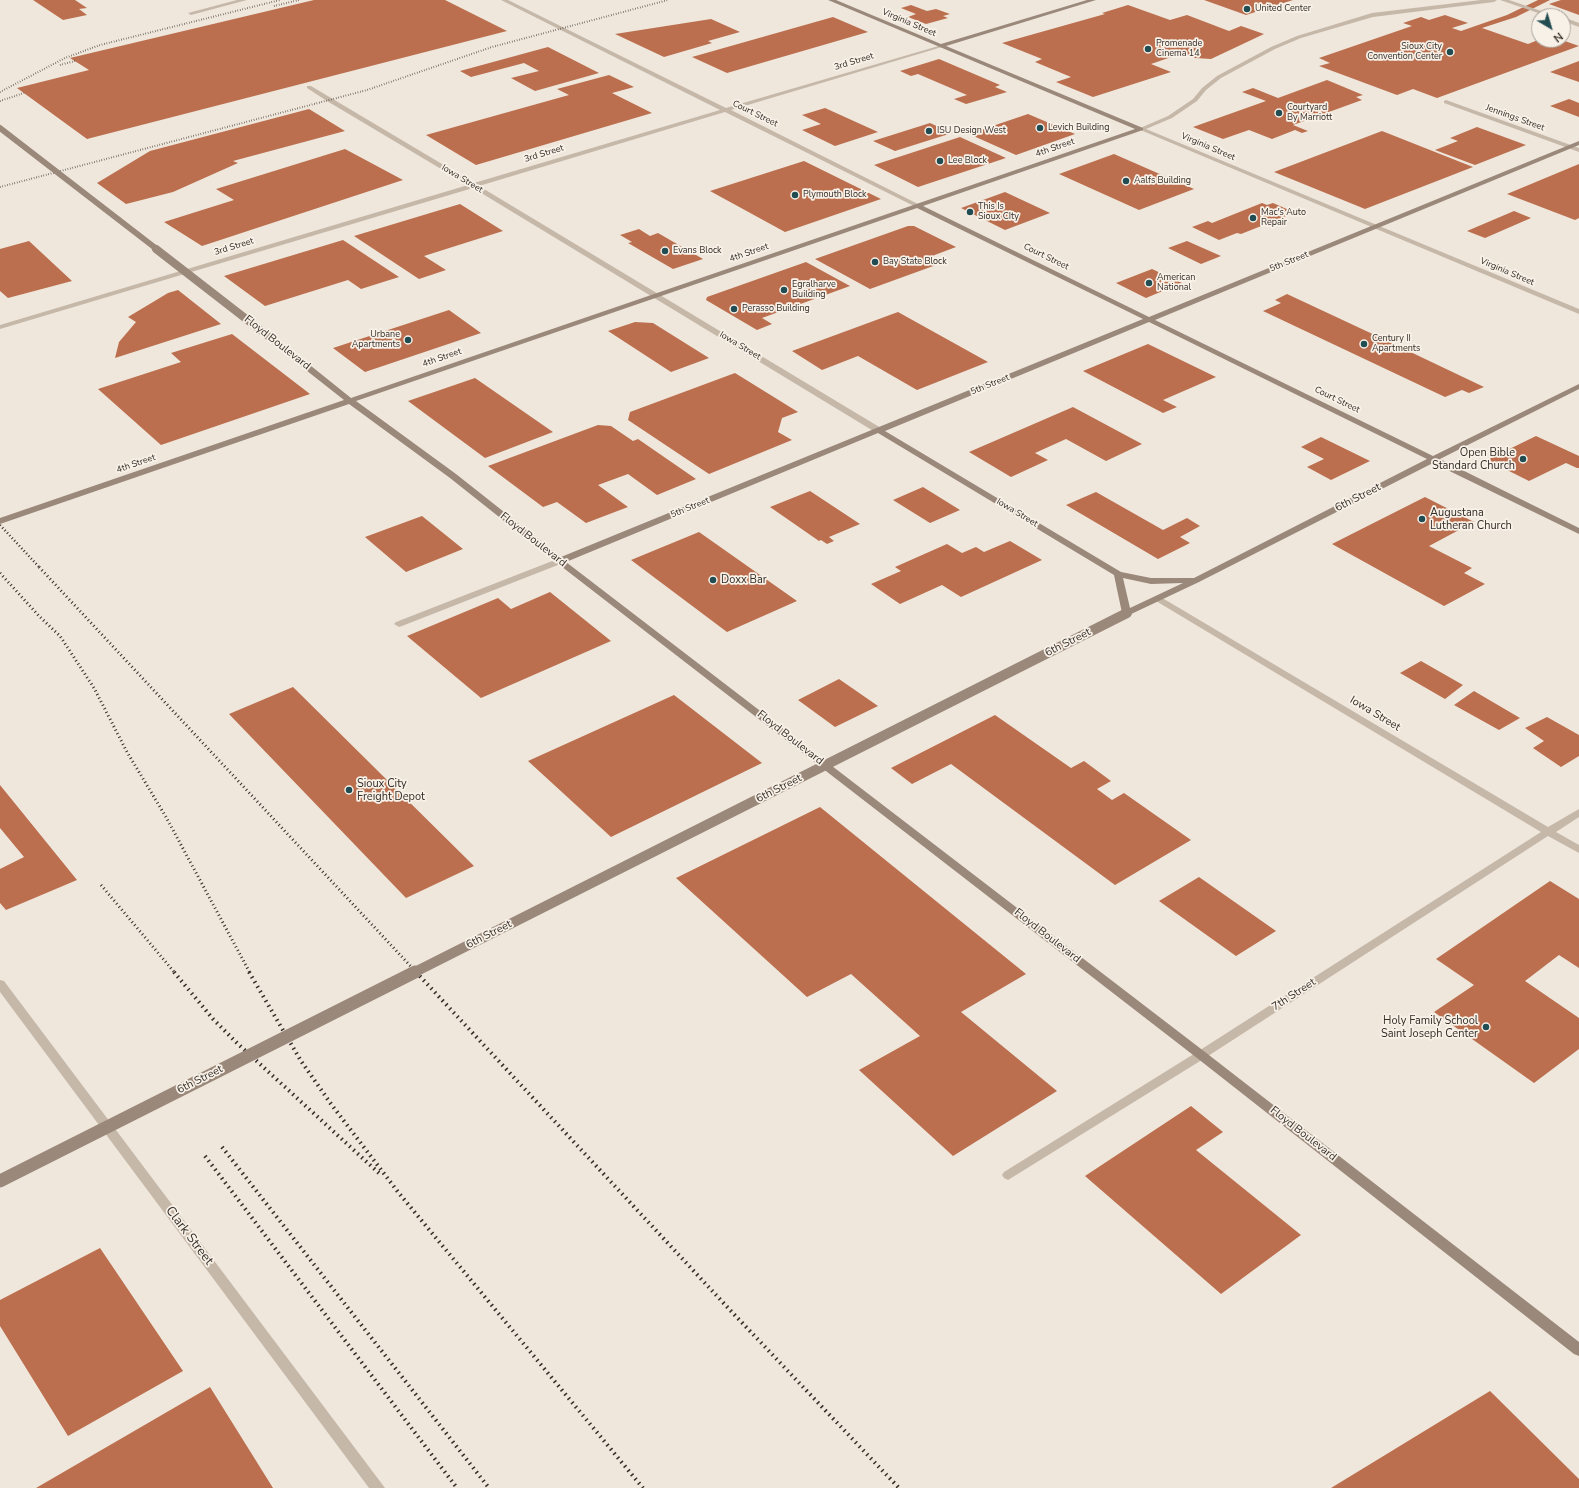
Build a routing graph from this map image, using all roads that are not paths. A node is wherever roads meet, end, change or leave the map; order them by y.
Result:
1 (244, 0) edge
2 (504, 0) edge
3 (831, 0) edge
4 (1093, 0) edge
5 (1494, 0) edge
6 (1503, 0) edge
7 (1531, 9) edge
8 (191, 13) dead end
9 (940, 46) junction
10 (309, 87) dead end
11 (1446, 102) dead end
12 (724, 110) junction
13 (0, 128) edge
14 (1141, 129) junction
15 (1579, 143) edge
16 (1570, 147) junction
17 (1579, 150) edge
18 (473, 185) junction
19 (918, 206) junction
20 (1374, 227) junction
21 (656, 296) junction
22 (1579, 312) edge
23 (1148, 320) junction
24 (0, 327) edge
25 (1579, 386) edge
26 (350, 401) junction
27 (878, 430) junction
28 (1434, 459) junction
29 (0, 521) edge
30 (1579, 531) edge
31 (560, 561) junction
32 (1118, 574) junction
33 (1196, 580) junction
34 (1159, 599) junction
35 (1127, 613) junction
36 (399, 624) dead end
37 (1579, 812) edge
38 (1548, 831) junction
39 (1579, 850) edge
40 (0, 984) edge
41 (1201, 1055) junction
42 (1008, 1175) dead end
43 (0, 1181) edge
44 (1579, 1350) edge
45 (378, 1488) edge

1 - 8 street
2 - 12 street, Court Street
3 - 9 main road, Virginia Street
4 - 9 main road, 3rd Street
5 - 14 street, 4th Street
6 - 7 street
9 - 12 street, 3rd Street
9 - 14 main road, Virginia Street
10 - 18 street, Iowa Street
11 - 16 street, Jennings Street
12 - 18 street, 3rd Street
12 - 19 street, Court Street
13 - 26 main road, Floyd Boulevard, bridge
14 - 19 main road, 4th Street
14 - 20 street, Virginia Street
15 - 16 main road, 5th Street
16 - 17 street, Jennings Street
16 - 20 main road, 5th Street
18 - 21 street, Iowa Street
18 - 24 street, 3rd Street
19 - 21 main road, 4th Street
19 - 23 main road, Court Street
20 - 22 street, Virginia Street
20 - 23 main road, 5th Street
21 - 26 main road, 4th Street
21 - 27 street, Iowa Street
23 - 27 main road, 5th Street
23 - 28 main road, Court Street
25 - 28 main road, 6th Street
26 - 29 main road, 4th Street
26 - 31 main road, Floyd Boulevard
27 - 31 main road, 5th Street
27 - 32 main road, Iowa Street
28 - 30 main road, Court Street
28 - 33 main road, 6th Street
31 - 36 street, 5th Street
31 - 41 main road, Floyd Boulevard
32 - 33 main road, Iowa Street
32 - 35 main road
33 - 34 main road, 6th Street
34 - 35 main road, 6th Street
34 - 38 street, Iowa Street
35 - 43 main road, 6th Street, bridge
37 - 38 street, 7th Street
38 - 39 street, Iowa Street
38 - 41 street, 7th Street
40 - 45 street, Clark Street
41 - 42 street, 7th Street
41 - 44 main road, Floyd Boulevard

